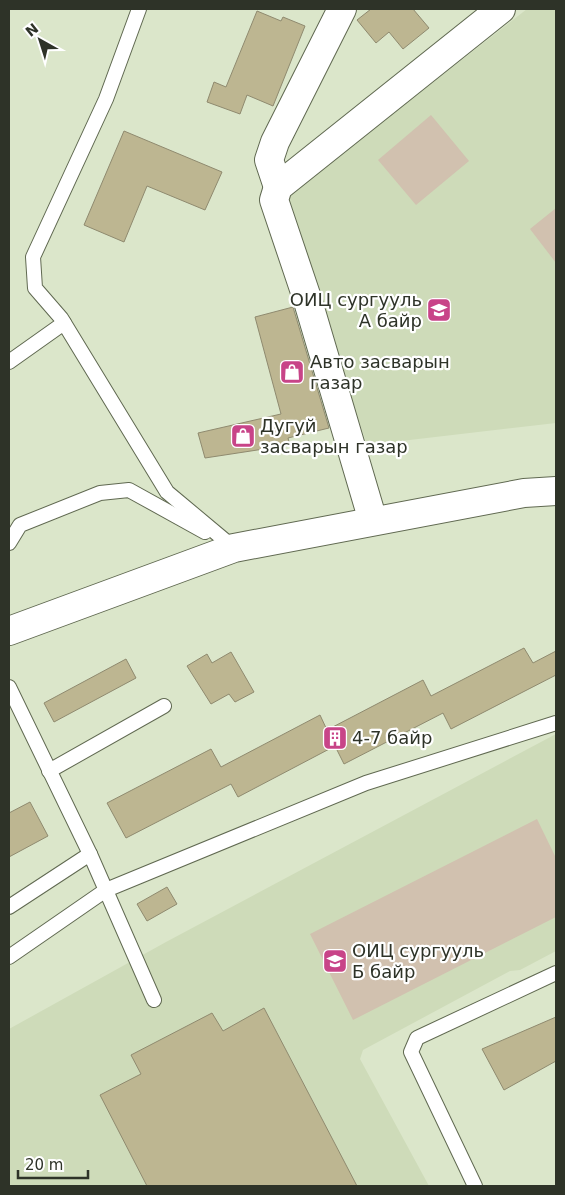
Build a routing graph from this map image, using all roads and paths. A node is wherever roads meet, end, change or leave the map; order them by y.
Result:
1 (140, 9) edge
2 (342, 9) edge
3 (501, 9) edge
4 (278, 187) junction
5 (64, 323) junction
6 (9, 362) edge
7 (556, 491) edge
8 (373, 521) junction
9 (9, 543) edge
10 (234, 548) junction
11 (9, 632) edge
12 (9, 687) edge
13 (164, 706) dead end
14 (556, 723) edge
15 (49, 771) junction
16 (90, 854) junction
17 (106, 890) junction
18 (9, 907) edge
19 (9, 957) edge
20 (556, 974) edge
21 (154, 1000) dead end
22 (475, 1186) edge

1 - 5 lane
2 - 4 street
3 - 4 street
4 - 8 street
5 - 6 lane
5 - 10 lane
7 - 8 street
8 - 10 street
9 - 10 lane
10 - 11 street
12 - 15 lane
13 - 15 lane
14 - 17 lane
15 - 16 lane
16 - 17 lane
16 - 18 lane
17 - 19 lane
17 - 21 lane
20 - 22 lane

